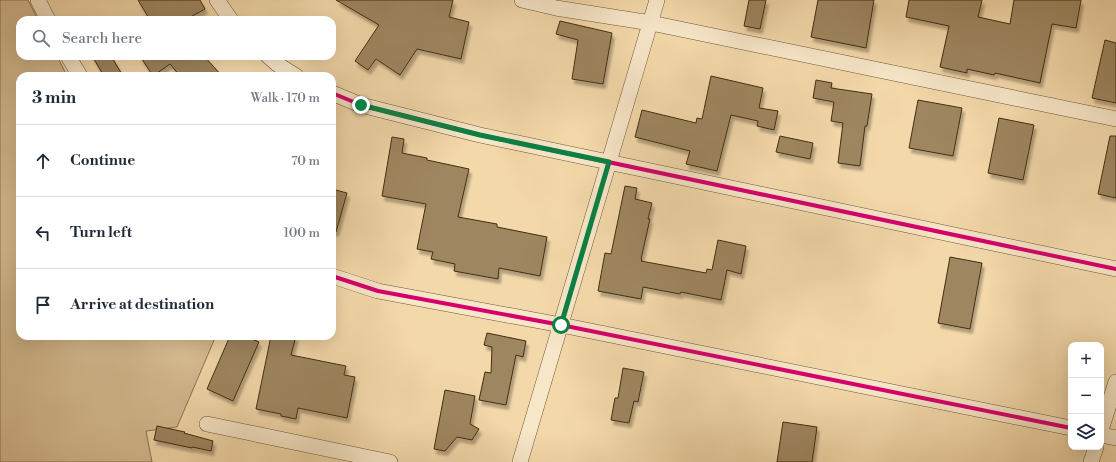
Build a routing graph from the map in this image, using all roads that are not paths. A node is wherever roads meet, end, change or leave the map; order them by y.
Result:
1 (38, 0) edge
2 (217, 0) edge
3 (522, 0) edge
4 (658, 0) edge
5 (46, 16) edge
6 (228, 16) edge
7 (651, 22) junction
8 (70, 60) edge
9 (272, 60) edge
10 (78, 72) edge
11 (290, 72) edge
12 (336, 95) edge
13 (1116, 119) edge
14 (609, 162) junction
15 (1116, 269) edge
16 (336, 277) edge
17 (561, 325) junction
18 (1116, 382) edge
19 (1104, 420) edge
20 (207, 424) dead end
21 (1068, 427) edge
22 (1104, 435) edge
23 (1116, 438) edge
24 (1095, 450) edge
25 (390, 462) edge
26 (520, 462) edge
27 (1091, 462) edge

1 - 5 street
2 - 6 street
3 - 7 street
4 - 7 street
7 - 13 street
7 - 14 street
8 - 10 street
9 - 11 street
12 - 14 street
14 - 15 street
14 - 17 street
16 - 17 street
17 - 21 street
17 - 26 street
18 - 19 street
20 - 25 street
22 - 23 street
24 - 27 street

